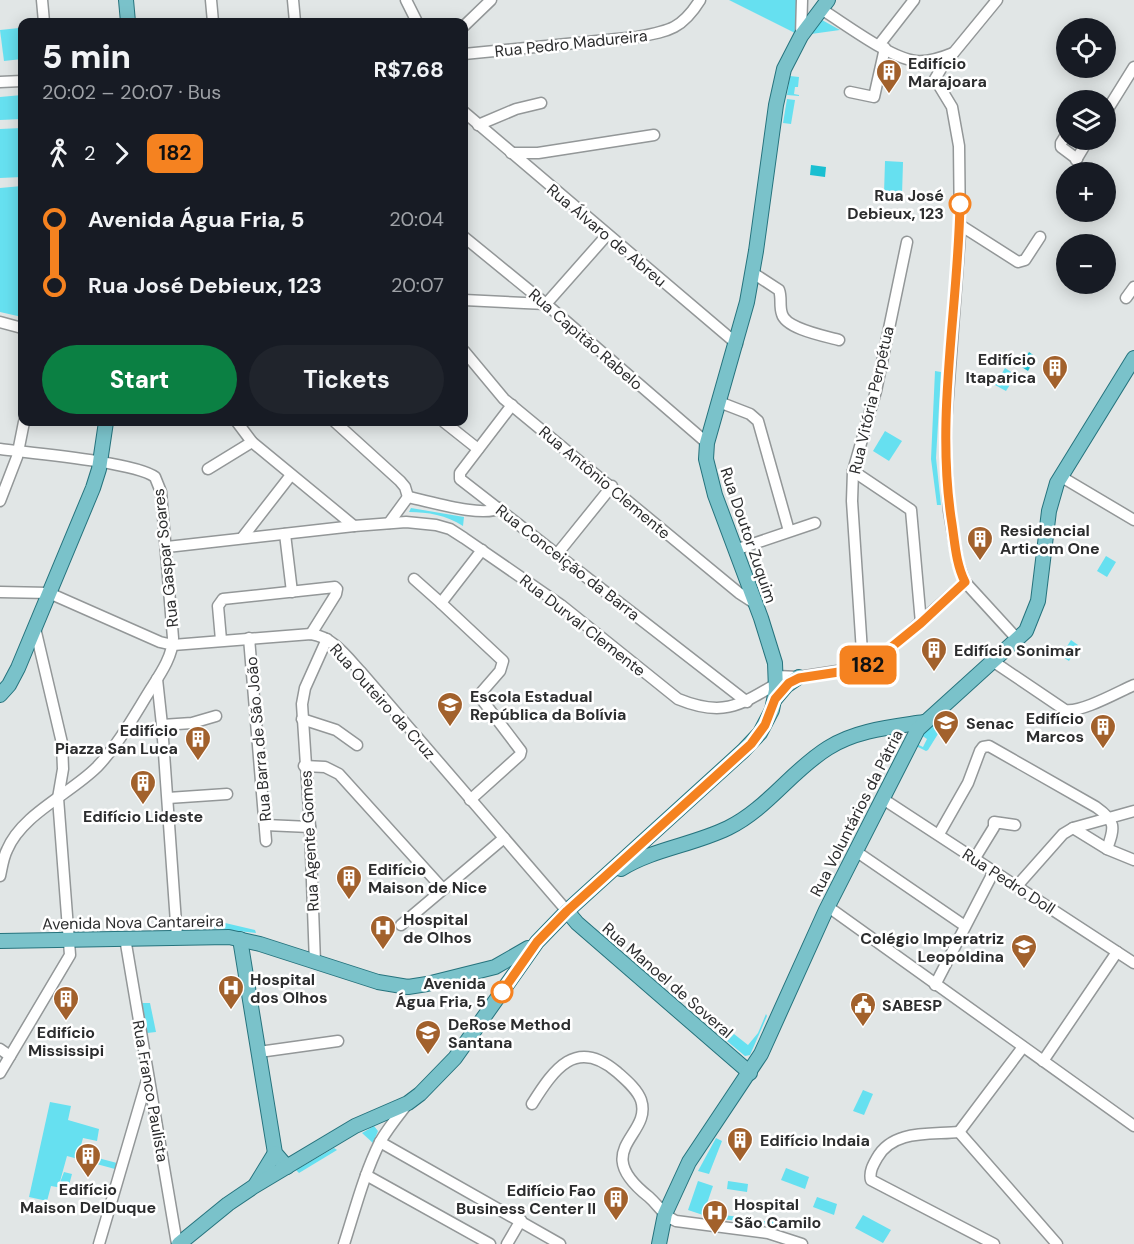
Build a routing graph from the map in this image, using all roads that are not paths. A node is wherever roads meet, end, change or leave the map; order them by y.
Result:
1 (42, 0) edge
2 (126, 0) edge
3 (211, 0) edge
4 (293, 0) edge
5 (406, 0) edge
6 (491, 0) edge
7 (700, 0) edge
8 (802, 0) edge
9 (914, 0) edge
10 (997, 0) edge
11 (825, 4) edge
12 (44, 18) edge
13 (128, 18) edge
14 (213, 18) edge
15 (295, 18) edge
16 (415, 18) edge
17 (468, 22) edge
18 (801, 36) junction
19 (882, 47) junction
20 (953, 53) junction
21 (468, 54) edge
22 (1134, 67) edge
23 (18, 81) edge
24 (0, 82) edge
25 (850, 92) dead end
26 (1116, 96) edge
27 (541, 103) dead end
28 (468, 116) edge
29 (478, 125) junction
30 (654, 135) dead end
31 (1065, 150) edge
32 (1081, 150) edge
33 (511, 153) junction
34 (960, 225) junction
35 (607, 235) junction
36 (1040, 237) dead end
37 (468, 240) edge
38 (907, 242) dead end
39 (753, 273) junction
40 (1134, 287) edge
41 (1126, 298) dead end
42 (468, 300) edge
43 (546, 304) junction
44 (0, 322) edge
45 (18, 327) edge
46 (839, 340) dead end
47 (737, 344) junction
48 (468, 356) edge
49 (1134, 358) edge
50 (719, 402) junction
51 (512, 405) junction
52 (23, 426) edge
53 (105, 426) edge
54 (240, 426) edge
55 (339, 426) edge
56 (449, 426) edge
57 (252, 442) junction
58 (707, 444) junction
59 (0, 449) edge
60 (478, 449) junction
61 (19, 452) junction
62 (100, 463) junction
63 (208, 469) dead end
64 (853, 471) junction
65 (291, 475) junction
66 (1060, 476) junction
67 (612, 486) junction
68 (408, 497) junction
69 (0, 501) edge
70 (500, 508) junction
71 (1134, 520) edge
72 (388, 523) junction
73 (815, 523) dead end
74 (354, 526) junction
75 (789, 531) junction
76 (285, 534) junction
77 (242, 538) junction
78 (166, 547) junction
79 (735, 549) junction
80 (482, 550) junction
81 (558, 553) junction
82 (414, 579) dead end
83 (965, 582) junction
84 (0, 591) edge
85 (292, 592) junction
86 (49, 593) junction
87 (441, 603) junction
88 (756, 604) junction
89 (921, 623) junction
90 (35, 628) junction
91 (311, 634) junction
92 (249, 638) junction
93 (327, 639) junction
94 (221, 640) junction
95 (1018, 640) junction
96 (173, 645) junction
97 (994, 662) junction
98 (863, 668) junction
99 (799, 678) junction
100 (157, 679) junction
101 (776, 680) junction
102 (1134, 685) edge
103 (0, 695) edge
104 (775, 699) junction
105 (747, 702) junction
106 (216, 716) dead end
107 (302, 719) junction
108 (924, 722) junction
109 (162, 725) junction
110 (883, 729) junction
111 (357, 745) dead end
112 (906, 750) junction
113 (304, 766) junction
114 (227, 794) dead end
115 (57, 798) junction
116 (168, 798) junction
117 (883, 799) junction
118 (470, 800) junction
119 (1134, 811) edge
120 (1110, 817) junction
121 (265, 825) junction
122 (1015, 825) dead end
123 (310, 827) junction
124 (1073, 828) junction
125 (939, 834) junction
126 (504, 838) junction
127 (266, 841) dead end
128 (1107, 849) junction
129 (857, 852) junction
130 (975, 858) junction
131 (1134, 860) edge
132 (994, 871) junction
133 (610, 872) junction
134 (0, 876) edge
135 (1017, 886) junction
136 (443, 890) junction
137 (827, 906) junction
138 (567, 911) junction
139 (400, 925) dead end
140 (965, 926) junction
141 (177, 937) junction
142 (125, 938) junction
143 (68, 939) junction
144 (240, 939) junction
145 (0, 941) edge
146 (537, 942) junction
147 (260, 944) junction
148 (1117, 952) junction
149 (243, 954) junction
150 (315, 963) junction
151 (1134, 963) edge
152 (483, 970) junction
153 (935, 985) junction
154 (500, 995) junction
155 (338, 1041) dead end
156 (1023, 1047) junction
157 (0, 1049) edge
158 (259, 1052) junction
159 (10, 1056) junction
160 (1043, 1061) junction
161 (0, 1073) edge
162 (750, 1073) junction
163 (148, 1076) junction
164 (408, 1103) junction
165 (532, 1104) dead end
166 (369, 1119) junction
167 (1134, 1126) edge
168 (959, 1132) junction
169 (383, 1138) junction
170 (275, 1152) junction
171 (287, 1167) junction
172 (366, 1175) junction
173 (253, 1187) junction
174 (665, 1214) junction
175 (521, 1220) junction
176 (777, 1235) junction
177 (559, 1243) edge
178 (99, 1244) edge
179 (178, 1244) edge
180 (344, 1244) edge
181 (490, 1244) edge
182 (508, 1244) edge
183 (659, 1244) edge
184 (785, 1244) edge
185 (802, 1244) edge
186 (994, 1244) edge
187 (1057, 1244) edge

1 - 12 street
2 - 13 main road
3 - 14 street
4 - 15 street
5 - 16 street
6 - 17 street
7 - 21 street, Rua Pedro Madureira
8 - 18 street
9 - 19 street
10 - 20 street
11 - 18 main road, Rua Doutor Zuquim
11 - 19 street
18 - 39 main road, Rua Doutor Zuquim
19 - 20 street
19 - 25 street
20 - 34 street
22 - 26 street
23 - 24 street
27 - 29 street
28 - 29 street, Rua Álvaro de Abreu
29 - 33 street, Rua Álvaro de Abreu
30 - 33 street
31 - 32 street
33 - 35 street, Rua Álvaro de Abreu
34 - 36 street
34 - 83 street
35 - 43 street
35 - 47 street, Rua Álvaro de Abreu
37 - 43 street, Rua Capitão Rabelo
38 - 64 street, Rua Vitória Perpétua
39 - 46 street
39 - 47 main road, Rua Doutor Zuquim
40 - 41 street
42 - 43 street
43 - 58 street, Rua Capitão Rabelo
44 - 45 street
47 - 50 main road, Rua Doutor Zuquim
48 - 51 street, Rua Antônio Clemente
49 - 66 main road, Rua Voluntários da Pátria
50 - 58 main road, Rua Doutor Zuquim
50 - 75 street
51 - 60 street, Rua Conceição da Barra
51 - 67 street, Rua Antônio Clemente
52 - 61 street
53 - 62 main road
54 - 57 street
55 - 68 street
56 - 60 street
57 - 63 street
57 - 65 street
58 - 79 main road, Rua Doutor Zuquim
59 - 61 street, Rua Gaspar Soares
60 - 70 street, Rua Conceição da Barra
61 - 62 street, Rua Gaspar Soares
61 - 69 street
62 - 78 street, Rua Gaspar Soares
62 - 86 main road
64 - 89 street
64 - 98 street, Rua Vitória Perpétua
65 - 74 street
65 - 77 street
66 - 71 street
66 - 95 main road, Rua Voluntários da Pátria
67 - 81 street
67 - 88 street, Rua Antônio Clemente
68 - 70 street
68 - 72 street
70 - 81 street, Rua Conceição da Barra
72 - 74 street, Rua Durval Clemente
72 - 80 street, Rua Durval Clemente
73 - 75 street
74 - 76 street, Rua Durval Clemente
75 - 79 street
76 - 77 street, Rua Durval Clemente
76 - 85 street
77 - 78 street, Rua Durval Clemente
78 - 96 street, Rua Gaspar Soares
79 - 88 main road, Rua Doutor Zuquim
80 - 87 street
80 - 105 street, Rua Durval Clemente
81 - 105 street, Rua Conceição da Barra
82 - 87 street
83 - 89 street
83 - 95 street
84 - 86 street, Rua Outeiro da Cruz
85 - 91 street
85 - 94 street
86 - 90 main road
86 - 96 street, Rua Outeiro da Cruz
87 - 118 street
88 - 101 main road, Rua Doutor Zuquim
89 - 98 street
90 - 103 main road
90 - 115 street
91 - 92 street, Rua Outeiro da Cruz
91 - 93 street, Rua Outeiro da Cruz
92 - 94 street, Rua Outeiro da Cruz
92 - 121 street, Rua Barra de São João
93 - 107 street, Rua Agente Gomes
93 - 118 street, Rua Outeiro da Cruz
94 - 96 street, Rua Outeiro da Cruz
95 - 97 main road, Rua Voluntários da Pátria
96 - 100 street, Rua Gaspar Soares
97 - 102 street
97 - 108 main road, Rua Voluntários da Pátria
98 - 99 street
99 - 101 street
99 - 104 main road
100 - 109 street
100 - 115 street, Rua Gaspar Soares
101 - 104 main road, Rua Doutor Zuquim
101 - 105 street, Rua Durval Clemente
104 - 133 main road, Rua Doutor Zuquim
106 - 109 street
107 - 111 street
107 - 113 street, Rua Agente Gomes
108 - 110 main road
108 - 112 main road, Rua Voluntários da Pátria
109 - 116 street
110 - 112 main road
110 - 133 main road
112 - 117 main road, Rua Voluntários da Pátria
113 - 123 street, Rua Agente Gomes
113 - 136 street
114 - 116 street
115 - 134 street, Rua Gaspar Soares
115 - 143 street
116 - 141 street
117 - 125 street, Rua Pedro Doll
117 - 129 main road, Rua Voluntários da Pátria
118 - 126 street, Rua Outeiro da Cruz
119 - 120 street
120 - 124 street
120 - 125 street
120 - 128 street
121 - 123 street
121 - 127 street, Rua Barra de São João
122 - 130 street
123 - 150 street, Rua Agente Gomes
124 - 128 street
124 - 135 street
125 - 130 street, Rua Pedro Doll
126 - 136 street
126 - 138 street, Rua Outeiro da Cruz
128 - 131 street
129 - 137 main road, Rua Voluntários da Pátria
129 - 140 street
130 - 132 street, Rua Pedro Doll
132 - 135 street, Rua Pedro Doll
132 - 140 street
133 - 138 main road, Rua Doutor Zuquim
135 - 148 street, Rua Pedro Doll
136 - 139 street
137 - 153 street
137 - 162 main road, Rua Voluntários da Pátria
138 - 146 main road, Rua Doutor Zuquim
138 - 162 main road, Rua Manoel de Soveral
140 - 153 street
141 - 142 main road, Avenida Nova Cantareira
141 - 144 main road, Avenida Nova Cantareira
142 - 143 main road, Avenida Nova Cantareira
142 - 163 street, Rua Franco Paulista
143 - 145 main road, Avenida Nova Cantareira
143 - 159 street
144 - 147 main road, Avenida Nova Cantareira
144 - 149 main road
146 - 152 main road, Avenida Nova Cantareira
146 - 154 main road, Rua Doutor Zuquim
147 - 149 main road
147 - 150 main road, Avenida Nova Cantareira
148 - 151 street, Rua Pedro Doll
148 - 160 street
149 - 158 main road
150 - 152 main road, Avenida Nova Cantareira
152 - 154 main road
153 - 156 street
154 - 164 main road, Rua Doutor Zuquim
155 - 158 street
156 - 160 street
156 - 168 street
157 - 159 street
158 - 170 main road
159 - 161 street
160 - 167 street
162 - 174 main road, Rua Voluntários da Pátria
163 - 178 street
163 - 179 street, Rua Franco Paulista
164 - 166 main road, Rua Doutor Zuquim
164 - 169 street
165 - 174 street
166 - 169 street
166 - 171 main road, Rua Doutor Zuquim
168 - 186 street
168 - 187 street
169 - 172 street
169 - 175 street
170 - 171 main road
170 - 173 main road
171 - 173 main road, Rua Doutor Zuquim
172 - 180 street
172 - 181 street
173 - 179 main road, Rua Doutor Zuquim
174 - 176 street
174 - 183 main road, Rua Voluntários da Pátria
175 - 177 street
175 - 182 street
176 - 184 street
176 - 185 street

